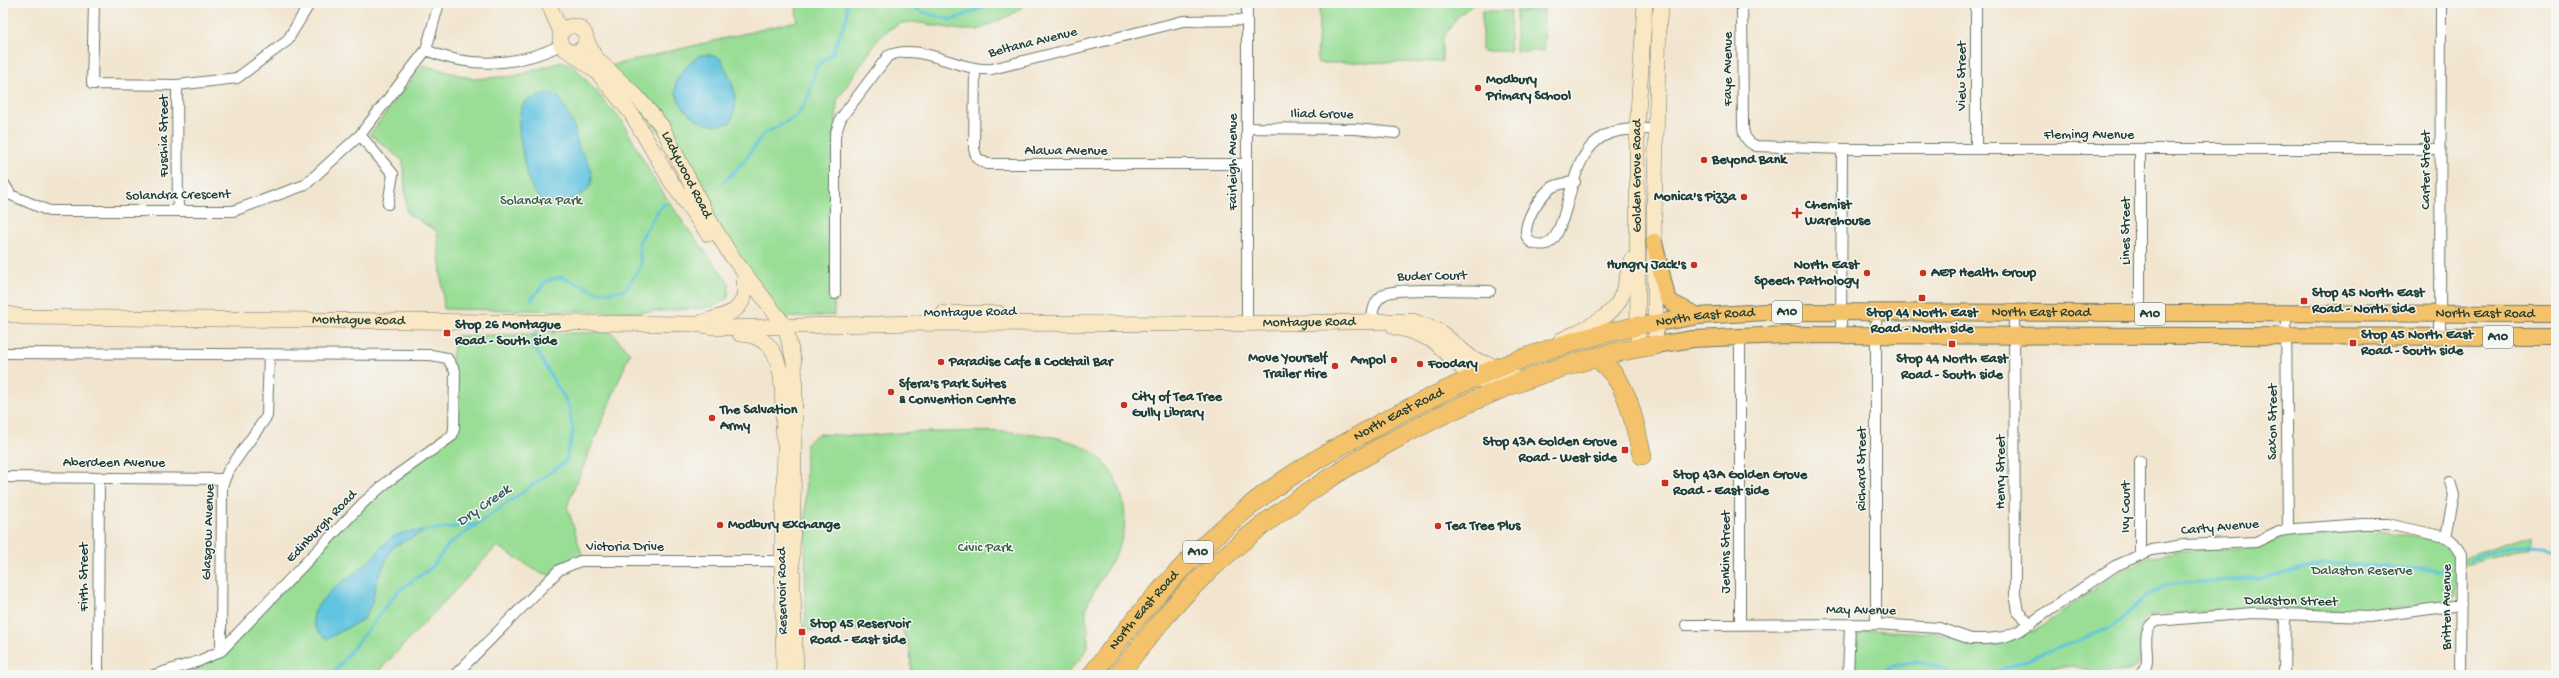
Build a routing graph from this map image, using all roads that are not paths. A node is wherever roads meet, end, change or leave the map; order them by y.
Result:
1 (94, 3) edge
2 (310, 3) edge
3 (440, 3) edge
4 (548, 3) edge
5 (559, 3) edge
6 (1247, 3) edge
7 (1644, 3) edge
8 (1662, 3) edge
9 (1742, 3) edge
10 (1976, 3) edge
11 (2441, 3) edge
12 (1247, 20) junction
13 (567, 39) junction
14 (426, 50) junction
15 (974, 69) junction
16 (178, 85) junction
17 (1247, 128) junction
18 (1638, 129) junction
19 (1657, 129) junction
20 (1395, 133) dead end
21 (360, 135) junction
22 (1744, 135) joint
23 (1842, 148) junction
24 (1976, 148) junction
25 (2140, 149) junction
26 (2439, 149) junction
27 (1247, 164) junction
28 (3, 182) edge
29 (1575, 182) junction
30 (388, 204) dead end
31 (178, 211) junction
32 (1636, 237) junction
33 (1654, 242) junction
34 (744, 280) junction
35 (1490, 291) dead end
36 (835, 294) dead end
37 (3, 313) edge
38 (1841, 313) junction
39 (1876, 313) junction
40 (2014, 313) junction
41 (2140, 314) junction
42 (2286, 314) junction
43 (2441, 314) junction
44 (2556, 314) edge
45 (1698, 316) junction
46 (23, 317) junction
47 (3, 321) edge
48 (776, 322) junction
49 (1247, 322) junction
50 (1372, 323) junction
51 (694, 324) junction
52 (1647, 324) junction
53 (1740, 336) junction
54 (1841, 336) junction
55 (1876, 336) junction
56 (2286, 336) junction
57 (2440, 336) junction
58 (2014, 337) junction
59 (2556, 337) edge
60 (1647, 347) junction
61 (3, 353) edge
62 (1535, 353) junction
63 (268, 354) junction
64 (1597, 358) junction
65 (1497, 367) junction
66 (1553, 370) junction
67 (1472, 378) junction
68 (785, 445) junction
69 (1326, 454) junction
70 (1642, 455) dead end
71 (2140, 461) dead end
72 (1338, 473) junction
73 (3, 477) edge
74 (98, 477) junction
75 (224, 479) junction
76 (2450, 482) dead end
77 (2288, 530) junction
78 (2449, 539) junction
79 (2140, 554) junction
80 (787, 561) junction
81 (2461, 605) junction
82 (2285, 613) junction
83 (1740, 624) junction
84 (1876, 624) junction
85 (2031, 624) junction
86 (1686, 625) dead end
87 (1850, 625) junction
88 (221, 652) junction
89 (101, 675) edge
90 (154, 675) edge
91 (455, 675) edge
92 (784, 675) edge
93 (796, 675) edge
94 (1092, 675) edge
95 (1118, 675) edge
96 (1848, 675) edge
97 (2140, 675) edge
98 (2284, 675) edge
99 (2460, 675) edge

1 - 16 street
2 - 16 street
3 - 14 street, Solandra Crescent
4 - 13 main road, Ladywood Road
5 - 13 main road, Ladywood Road
6 - 12 street, Fairleigh Avenue
7 - 18 main road, Golden Grove Road
8 - 19 main road, Golden Grove Road
9 - 22 street, Faye Avenue
10 - 24 street, View Street
11 - 26 street, Carter Street
12 - 15 street, Beltana Avenue
12 - 17 street, Fairleigh Avenue
13 - 14 street
13 - 34 main road, Ladywood Road
13 - 48 main road, Ladywood Road
14 - 21 street, Solandra Crescent
15 - 27 street, Alawa Avenue
15 - 36 street, Beltana Avenue
16 - 31 street, Fuschia Street
17 - 20 street, Iliad Grove
17 - 27 street, Fairleigh Avenue
18 - 19 street
18 - 29 street
18 - 32 main road, Golden Grove Road
19 - 33 main road, Golden Grove Road
21 - 30 street
21 - 31 street, Solandra Crescent
22 - 23 street, Fleming Avenue
23 - 24 street, Fleming Avenue
23 - 38 street
24 - 25 street, Fleming Avenue
25 - 26 street, Fleming Avenue
25 - 41 street, Lines Street
26 - 43 street, Carter Street
27 - 49 street, Fairleigh Avenue
28 - 31 street, Solandra Crescent
29 - 29 street
32 - 52 main road, Golden Grove Road
32 - 62 main road
33 - 45 main road
33 - 52 main road, Golden Grove Road
34 - 48 main road, Ladywood Road
34 - 51 main road
35 - 50 street, Buder Court
37 - 46 main road, Montague Road
38 - 39 main road, North East Road / A10
38 - 45 main road, North East Road / A10
38 - 54 street
39 - 40 main road, North East Road / A10
39 - 55 street, Richard Street
40 - 41 main road, North East Road / A10
40 - 58 street, Henry Street
41 - 42 main road, North East Road / A10
42 - 43 main road, North East Road / A10
42 - 56 street, Saxon Street
43 - 44 main road, North East Road / A10
43 - 57 street, Carter Street
45 - 52 main road, North East Road / A10
46 - 47 main road, Montague Road
46 - 51 main road, Montague Road
48 - 49 main road, Montague Road
48 - 51 main road, Montague Road
48 - 68 main road, Reservoir Road
48 - 80 main road, Reservoir Road
49 - 50 main road, Montague Road
50 - 65 main road, Montague Road
50 - 67 main road, Montague Road
51 - 68 main road
52 - 60 main road, Golden Grove Road
52 - 62 highway, North East Road / A10
53 - 54 main road, North East Road / A10
53 - 60 main road, North East Road / A10
53 - 83 street, Jenkins Street
54 - 55 main road, North East Road / A10
55 - 58 main road, North East Road / A10
55 - 84 street, Richard Street
56 - 57 main road, North East Road / A10
56 - 58 main road, North East Road / A10
56 - 77 street, Saxon Street
57 - 59 main road, North East Road / A10
58 - 85 street, Henry Street
60 - 64 highway, North East Road / A10
61 - 63 street
62 - 65 highway, North East Road / A10
63 - 75 street, Glasgow Avenue
63 - 88 street, Edinburgh Road
64 - 66 highway, North East Road / A10
64 - 70 highway
65 - 67 highway, North East Road / A10
66 - 67 main road
66 - 72 highway, North East Road / A10
67 - 69 highway, North East Road / A10
68 - 80 main road, Reservoir Road
69 - 72 highway
69 - 94 highway, North East Road / A10
71 - 79 street, Ivy Court
72 - 95 highway, North East Road / A10
73 - 74 street, Aberdeen Avenue
74 - 75 street, Aberdeen Avenue
74 - 89 street, Firth Street
75 - 88 street, Glasgow Avenue
76 - 78 street
77 - 78 street, Carty Avenue
77 - 79 street, Carty Avenue
78 - 81 street, Britten Avenue
79 - 85 street, Carty Avenue
80 - 91 street, Victoria Drive
80 - 92 main road, Reservoir Road
80 - 93 main road, Reservoir Road
81 - 82 street, Dalaston Street
81 - 99 street, Britten Avenue
82 - 97 street, Dalaston Street
82 - 98 street
83 - 86 street, May Avenue
83 - 87 street, May Avenue
84 - 85 street, May Avenue
84 - 87 street, May Avenue
87 - 96 street
88 - 90 street, Edinburgh Road

